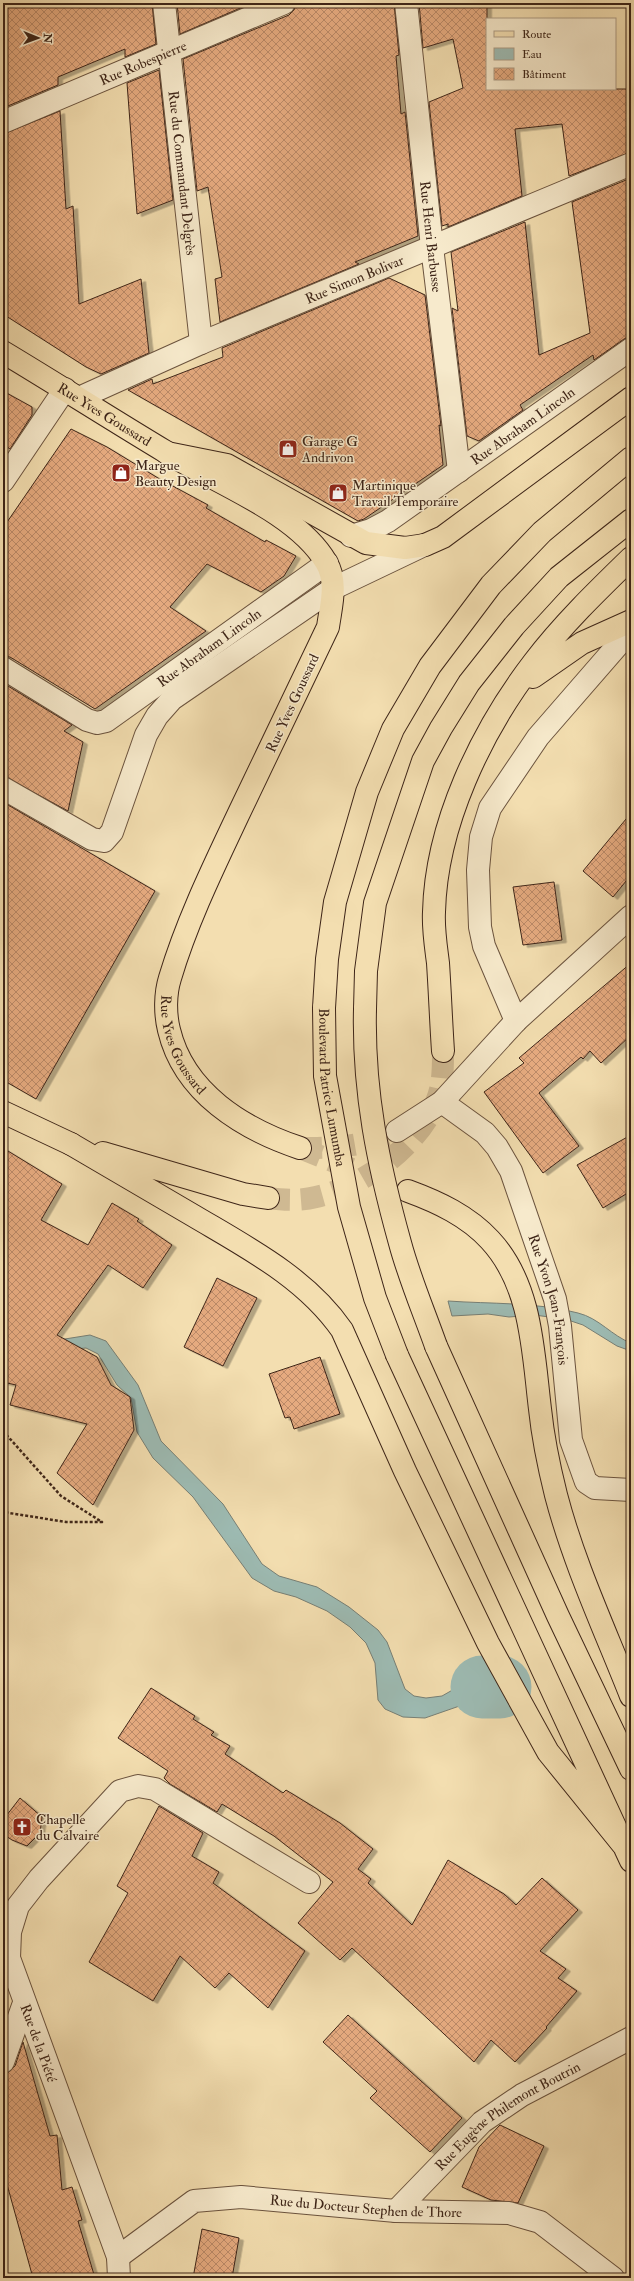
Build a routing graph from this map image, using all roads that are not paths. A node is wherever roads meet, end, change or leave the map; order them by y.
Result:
1 (164, 3) edge
2 (284, 3) edge
3 (406, 3) edge
4 (169, 52) junction
5 (3, 122) edge
6 (631, 164) edge
7 (432, 247) junction
8 (201, 343) junction
9 (631, 349) edge
10 (3, 352) edge
11 (72, 394) junction
12 (631, 398) edge
13 (167, 453) junction
14 (631, 458) edge
15 (459, 471) junction
16 (3, 481) edge
17 (631, 520) edge
18 (351, 536) junction
19 (425, 544) junction
20 (631, 558) edge
21 (327, 563) junction
22 (334, 588) junction
23 (631, 620) edge
24 (631, 630) edge
25 (3, 668) edge
26 (511, 696) junction
27 (3, 788) edge
28 (631, 916) edge
29 (516, 1021) junction
30 (443, 1051) tunnel mouth
31 (442, 1102) junction
32 (3, 1112) edge
33 (397, 1131) tunnel mouth
34 (71, 1144) junction
35 (300, 1148) dead end
36 (408, 1192) dead end
37 (268, 1198) tunnel mouth
38 (631, 1490) edge
39 (631, 1696) edge
40 (631, 1769) edge
41 (628, 1854) edge
42 (309, 1882) dead end
43 (24, 2003) junction
44 (631, 2038) edge
45 (3, 2062) edge
46 (396, 2211) junction
47 (118, 2256) junction
48 (119, 2278) edge
49 (613, 2278) edge

1 - 4 street, Rue du Commandant Delgrès
2 - 4 street, Rue Robespierre
3 - 7 street, Rue Henri Barbusse
4 - 5 street, Rue Robespierre
4 - 8 street, Rue du Commandant Delgrès
6 - 7 street, Rue Simon Bolivar
7 - 8 street, Rue Simon Bolivar
7 - 15 street, Rue Henri Barbusse
8 - 11 street, Rue Simon Bolivar
9 - 15 street, Rue Abraham Lincoln
10 - 11 main road, Rue Yves Goussard
11 - 13 main road, Rue Yves Goussard
11 - 16 street
12 - 19 main road
13 - 18 main road
13 - 21 main road, Rue Yves Goussard
14 - 41 main road, Boulevard Patrice Lumumba, bridge
15 - 18 street, Rue Abraham Lincoln
17 - 40 main road, bridge
18 - 19 main road
19 - 22 street
20 - 26 main road
21 - 22 main road, Rue Yves Goussard
21 - 25 street, Rue Abraham Lincoln
22 - 27 street
22 - 35 main road, Rue Yves Goussard
23 - 26 main road
24 - 29 street
26 - 30 main road
28 - 29 street
29 - 31 street
31 - 33 street
31 - 38 street, Rue Yvon Jean-François
32 - 34 main road
34 - 37 main road
34 - 41 main road
36 - 39 main road
42 - 43 street, Rue de la Piété
43 - 45 street
43 - 47 street, Rue de la Piété
44 - 46 street, Rue Eugène Philemont Boutrin
46 - 47 street, Rue du Docteur Stephen de Thore
46 - 49 street, Rue du Docteur Stephen de Thore
47 - 48 street, Rue de la Piété

